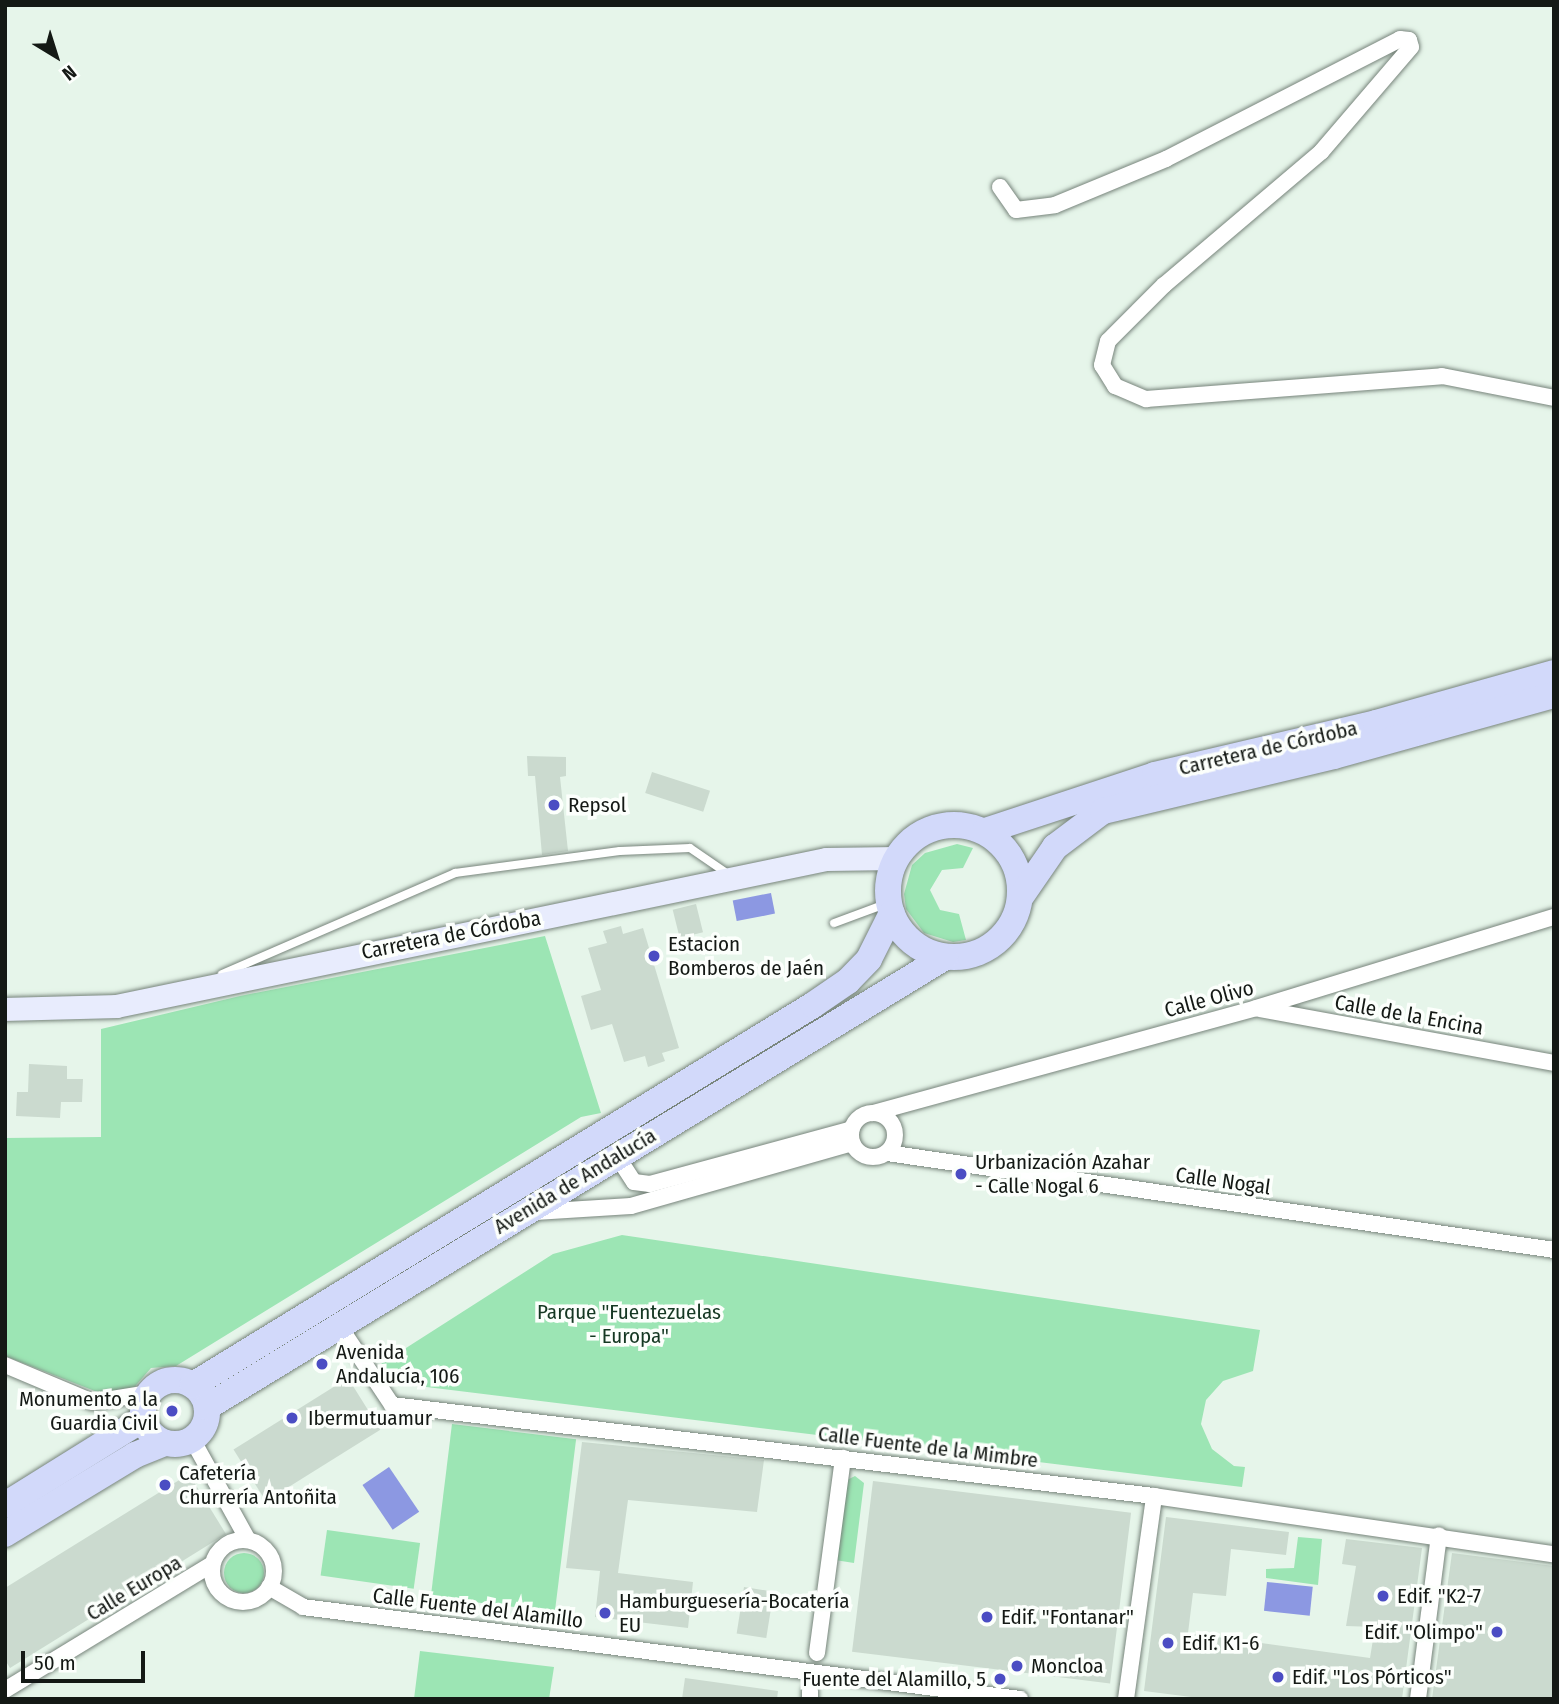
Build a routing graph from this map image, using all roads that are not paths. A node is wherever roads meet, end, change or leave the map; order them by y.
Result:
1 (1000, 187) dead end
2 (1554, 398) edge
3 (1554, 673) edge
4 (1554, 695) edge
5 (985, 831) junction
6 (896, 858) junction
7 (733, 878) junction
8 (1020, 898) junction
9 (890, 908) junction
10 (1554, 917) edge
11 (834, 923) dead end
12 (945, 957) junction
13 (196, 987) junction
14 (1256, 1008) junction
15 (5, 1009) edge
16 (1554, 1063) edge
17 (873, 1113) junction
18 (852, 1136) junction
19 (887, 1153) junction
20 (617, 1156) junction
21 (525, 1212) junction
22 (1554, 1250) edge
23 (338, 1324) junction
24 (5, 1365) edge
25 (149, 1392) junction
26 (200, 1396) junction
27 (143, 1419) junction
28 (192, 1439) junction
29 (165, 1443) junction
30 (843, 1458) junction
31 (1154, 1496) junction
32 (5, 1505) edge
33 (5, 1534) edge
34 (1439, 1535) junction
35 (248, 1540) junction
36 (1554, 1553) edge
37 (212, 1564) junction
38 (269, 1587) junction
39 (817, 1653) dead end
40 (5, 1690) edge
41 (1020, 1699) edge
42 (1126, 1699) edge
43 (1418, 1699) edge

1 - 2 street
3 - 5 main road, Carretera de Córdoba
4 - 8 main road, Carretera de Córdoba
5 - 6 main road
5 - 8 main road
6 - 7 main road, Carretera de Córdoba
6 - 9 main road
7 - 13 main road, Carretera de Córdoba
7 - 13 lane
8 - 12 main road
9 - 11 lane
9 - 12 main road
9 - 26 main road, Avenida de Andalucía
10 - 14 street, Calle Olivo
12 - 20 main road, Avenida de Andalucía
13 - 15 main road, Carretera de Córdoba
14 - 16 street, Calle de la Encina
14 - 17 street, Calle Olivo
17 - 18 street
17 - 19 street
18 - 19 street
18 - 20 street
18 - 21 street
19 - 22 street, Calle Nogal
20 - 21 main road, Avenida de Andalucía
21 - 23 main road, Avenida de Andalucía
23 - 26 main road, Avenida de Andalucía
23 - 30 street, Calle Fuente de la Mimbre
24 - 25 street
25 - 26 main road
25 - 27 main road
26 - 28 main road
27 - 29 main road
27 - 32 main road
28 - 29 main road
28 - 35 street
29 - 33 main road
30 - 31 street, Calle Fuente de la Mimbre
30 - 39 street
31 - 34 street, Calle Fuente de la Mimbre
31 - 42 street
34 - 36 street, Calle Fuente de la Mimbre
34 - 43 street
35 - 37 street
35 - 38 street
37 - 38 street
37 - 40 street, Calle Europa
38 - 41 street, Calle Fuente del Alamillo

